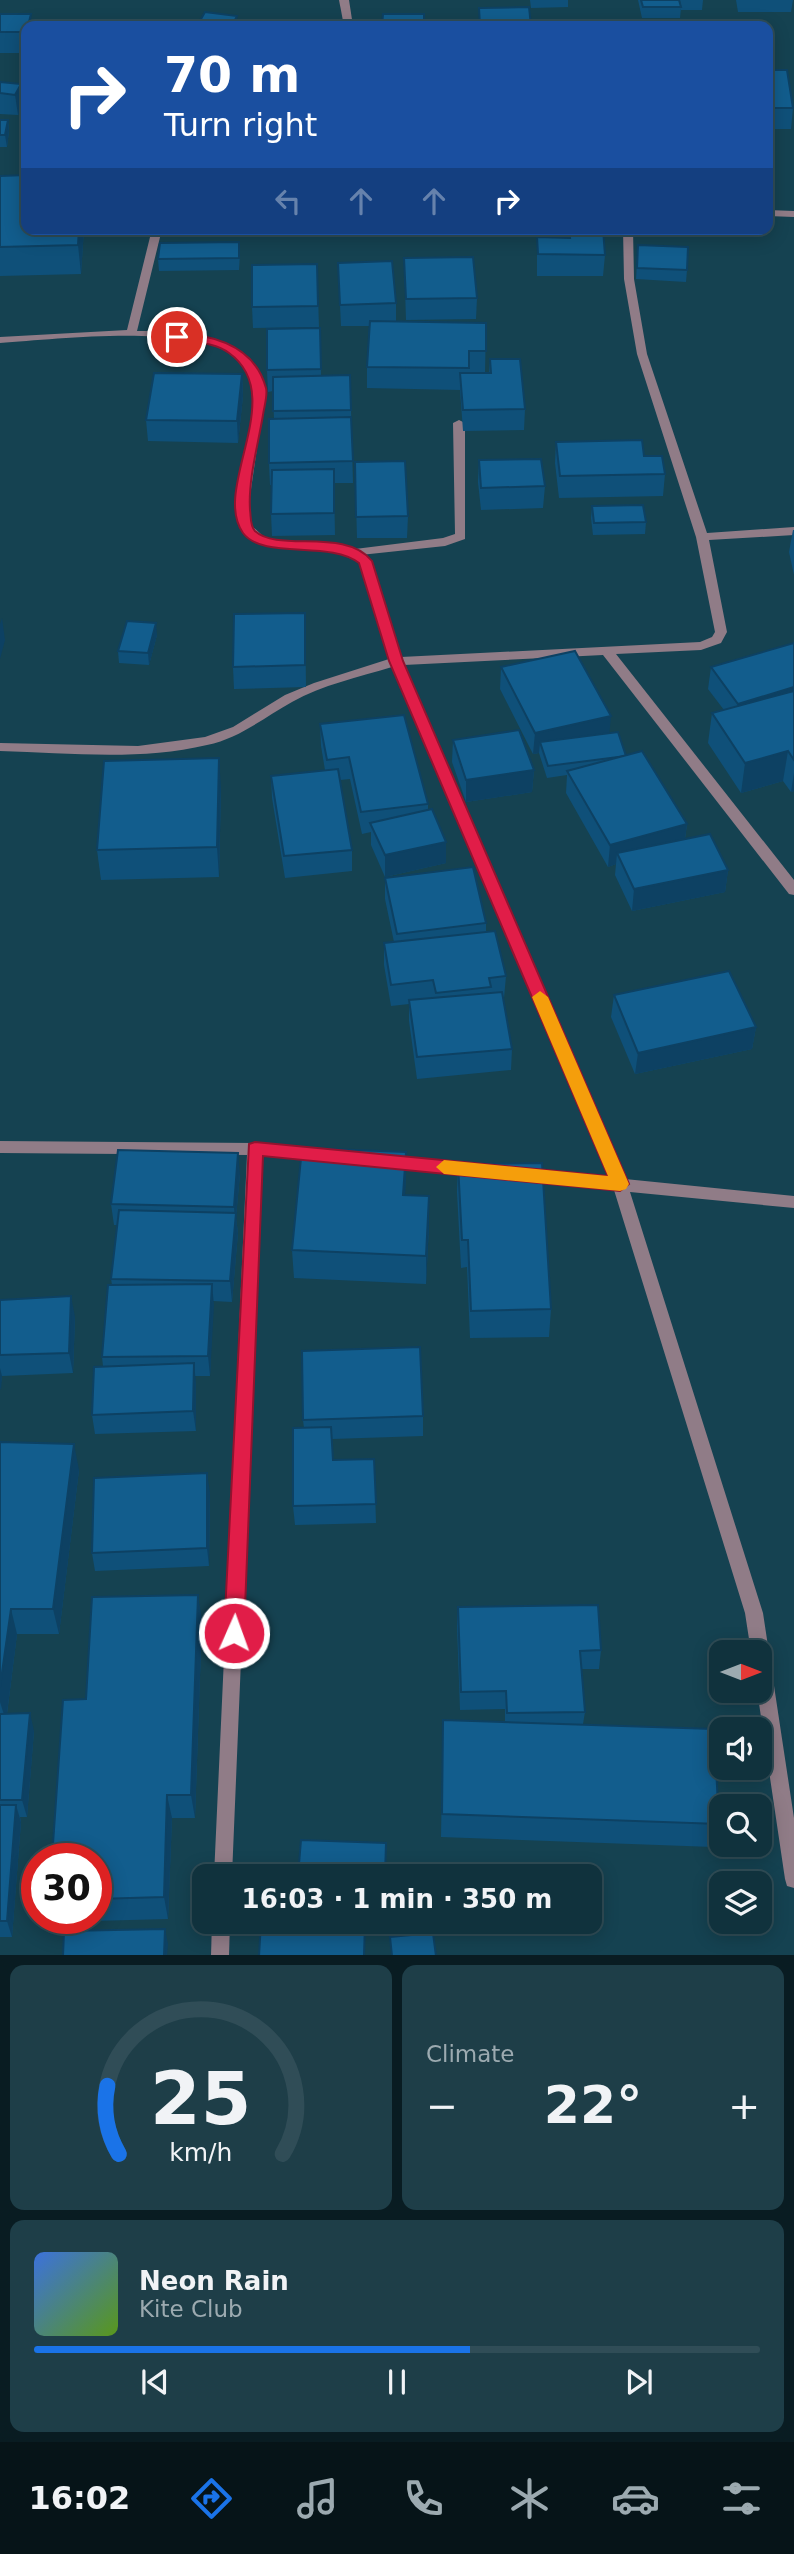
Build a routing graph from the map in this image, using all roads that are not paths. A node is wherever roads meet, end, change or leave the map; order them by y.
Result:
1 (344, 0) edge
2 (348, 21) edge
3 (773, 213) edge
4 (794, 214) edge
5 (156, 235) edge
6 (628, 235) edge
7 (131, 334) junction
8 (0, 340) edge
9 (459, 423) edge
10 (794, 531) edge
11 (702, 537) junction
12 (355, 553) junction
13 (605, 649) junction
14 (396, 661) junction
15 (0, 747) edge
16 (794, 890) edge
17 (0, 1147) edge
18 (255, 1149) junction
19 (336, 1156) edge
20 (377, 1160) edge
21 (620, 1184) junction
22 (794, 1202) edge
23 (224, 1864) edge
24 (794, 1880) edge
25 (221, 1934) edge
26 (220, 1955) edge

1 - 2 street
3 - 4 street
5 - 7 street
6 - 11 street
7 - 8 street
7 - 12 street
9 - 12 street
10 - 11 street
11 - 13 street
12 - 14 street
13 - 14 street
13 - 16 street
14 - 15 street
14 - 21 street
17 - 18 street
18 - 19 street
18 - 23 street
20 - 21 street
21 - 22 street
21 - 24 street
25 - 26 street

